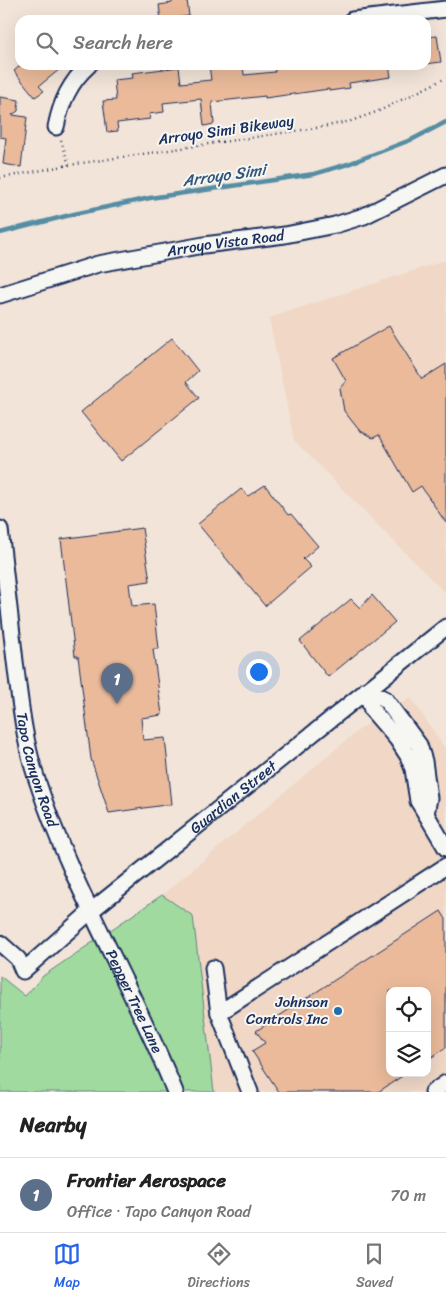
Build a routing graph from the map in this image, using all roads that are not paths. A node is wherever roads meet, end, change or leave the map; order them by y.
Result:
1 (446, 9) edge
2 (395, 15) edge
3 (83, 70) edge
4 (56, 127) road end
5 (446, 175) edge
6 (0, 295) edge
7 (0, 529) edge
8 (2, 562) edge
9 (446, 627) edge
10 (366, 690) junction
11 (446, 848) edge
12 (446, 866) edge
13 (91, 911) junction
14 (0, 943) edge
15 (213, 968) dead end
16 (219, 1013) junction
17 (446, 1083) edge
18 (175, 1092) edge
19 (250, 1092) edge
20 (433, 1092) edge

1 - 2 street
3 - 4 street
5 - 6 street, Arroyo Vista Road
7 - 8 street, Tapo Canyon Road
8 - 13 street, Tapo Canyon Road
9 - 10 street, Guardian Street
10 - 11 street
10 - 13 street, Guardian Street
12 - 16 street
13 - 14 street, Guardian Street
13 - 18 street, Pepper Tree Lane
15 - 16 street
16 - 19 street
17 - 20 street

